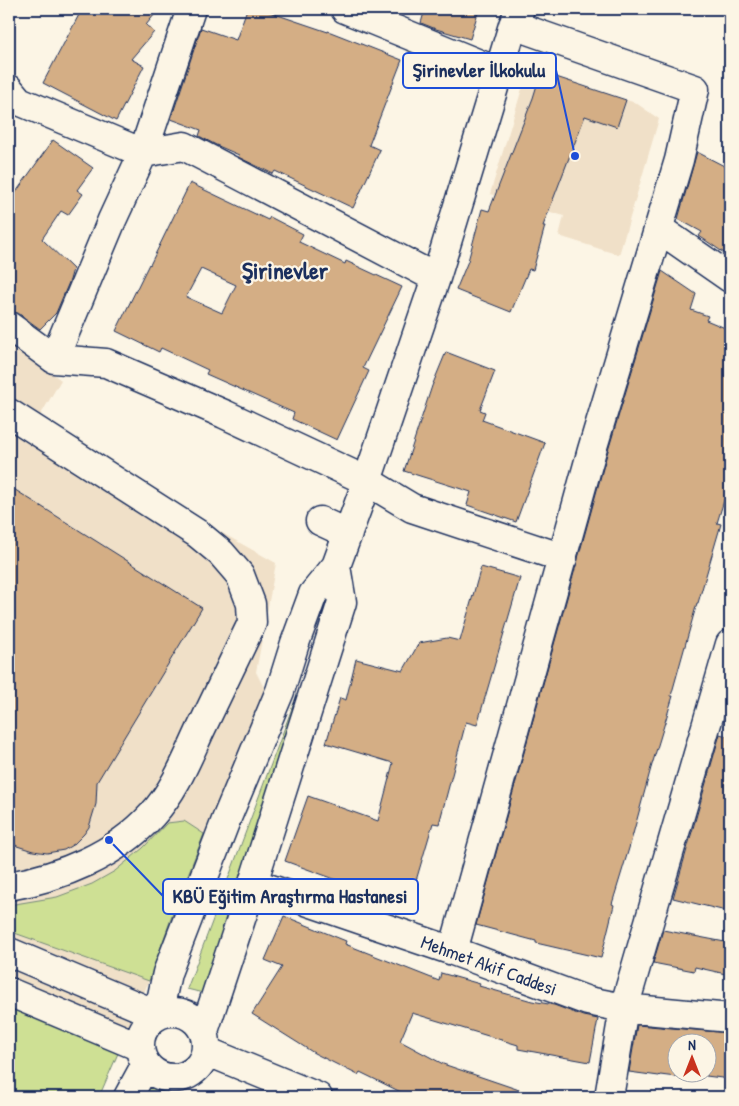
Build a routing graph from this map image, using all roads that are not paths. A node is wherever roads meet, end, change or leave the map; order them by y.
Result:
1 (191, 9) edge
2 (345, 9) edge
3 (517, 17) edge
4 (499, 72) junction
5 (9, 89) edge
6 (143, 154) junction
7 (658, 228) junction
8 (436, 278) junction
9 (730, 278) edge
10 (9, 326) edge
11 (54, 359) junction
12 (9, 413) edge
13 (367, 481) junction
14 (320, 521) dead end
15 (348, 534) junction
16 (562, 558) junction
17 (336, 566) junction
18 (730, 644) edge
19 (253, 883) junction
20 (9, 886) edge
21 (453, 951) junction
22 (9, 952) edge
23 (9, 992) edge
24 (624, 1008) junction
25 (158, 1015) junction
26 (730, 1018) edge
27 (205, 1041) junction
28 (143, 1056) junction
29 (185, 1086) edge
30 (128, 1097) edge
31 (318, 1097) edge
32 (609, 1097) edge

1 - 6 street
2 - 4 street
3 - 4 street
3 - 7 street
4 - 8 street
5 - 6 street
6 - 8 street
6 - 11 street
7 - 9 street
7 - 16 street
8 - 13 street
10 - 11 street
11 - 13 street
12 - 20 street
13 - 15 street
13 - 16 street
14 - 15 street
15 - 17 street
16 - 21 street
17 - 19 street
17 - 25 street
18 - 24 street
19 - 21 street, Mehmet Akif Caddesi
19 - 27 street
21 - 24 street, Mehmet Akif Caddesi
22 - 25 street
23 - 28 street
24 - 26 street, Mehmet Akif Caddesi
24 - 32 street
25 - 27 street
25 - 28 street
27 - 29 street
27 - 31 street
28 - 29 street
28 - 30 street

